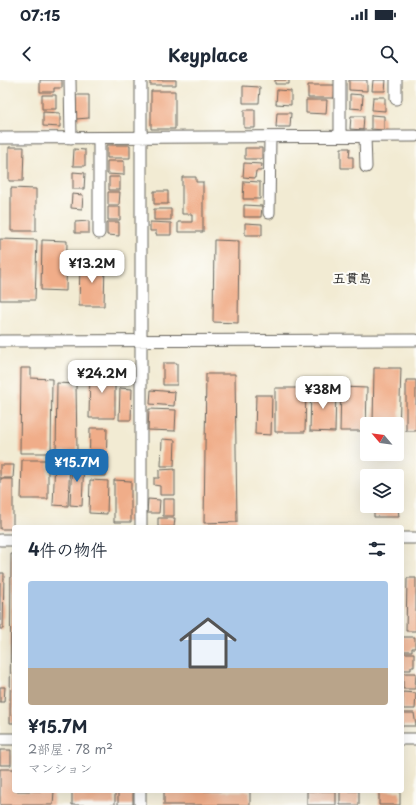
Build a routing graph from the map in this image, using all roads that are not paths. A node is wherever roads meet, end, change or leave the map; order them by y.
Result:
1 (70, 80) edge
2 (140, 80) edge
3 (340, 80) edge
4 (396, 80) edge
5 (396, 99) dead end
6 (340, 136) junction
7 (365, 136) junction
8 (416, 136) edge
9 (270, 137) junction
10 (0, 138) edge
11 (71, 138) junction
12 (99, 138) junction
13 (141, 138) junction
14 (366, 167) dead end
15 (269, 213) dead end
16 (98, 233) dead end
17 (416, 340) edge
18 (0, 341) edge
19 (140, 341) junction
20 (141, 525) edge
21 (404, 538) edge
22 (416, 538) edge
23 (0, 540) edge
24 (12, 540) edge
25 (0, 739) edge
26 (12, 739) edge
27 (416, 739) edge
28 (404, 740) edge
29 (140, 793) edge
30 (140, 805) edge

1 - 11 street
2 - 13 street
3 - 6 street
4 - 5 street
6 - 7 street
6 - 9 street
7 - 8 street
7 - 14 street
9 - 13 street
9 - 15 street
10 - 11 street
11 - 12 street
12 - 13 street
12 - 16 street
13 - 19 street
17 - 19 street
18 - 19 street
19 - 20 street
21 - 22 street
23 - 24 street
25 - 26 street
27 - 28 street
29 - 30 street

